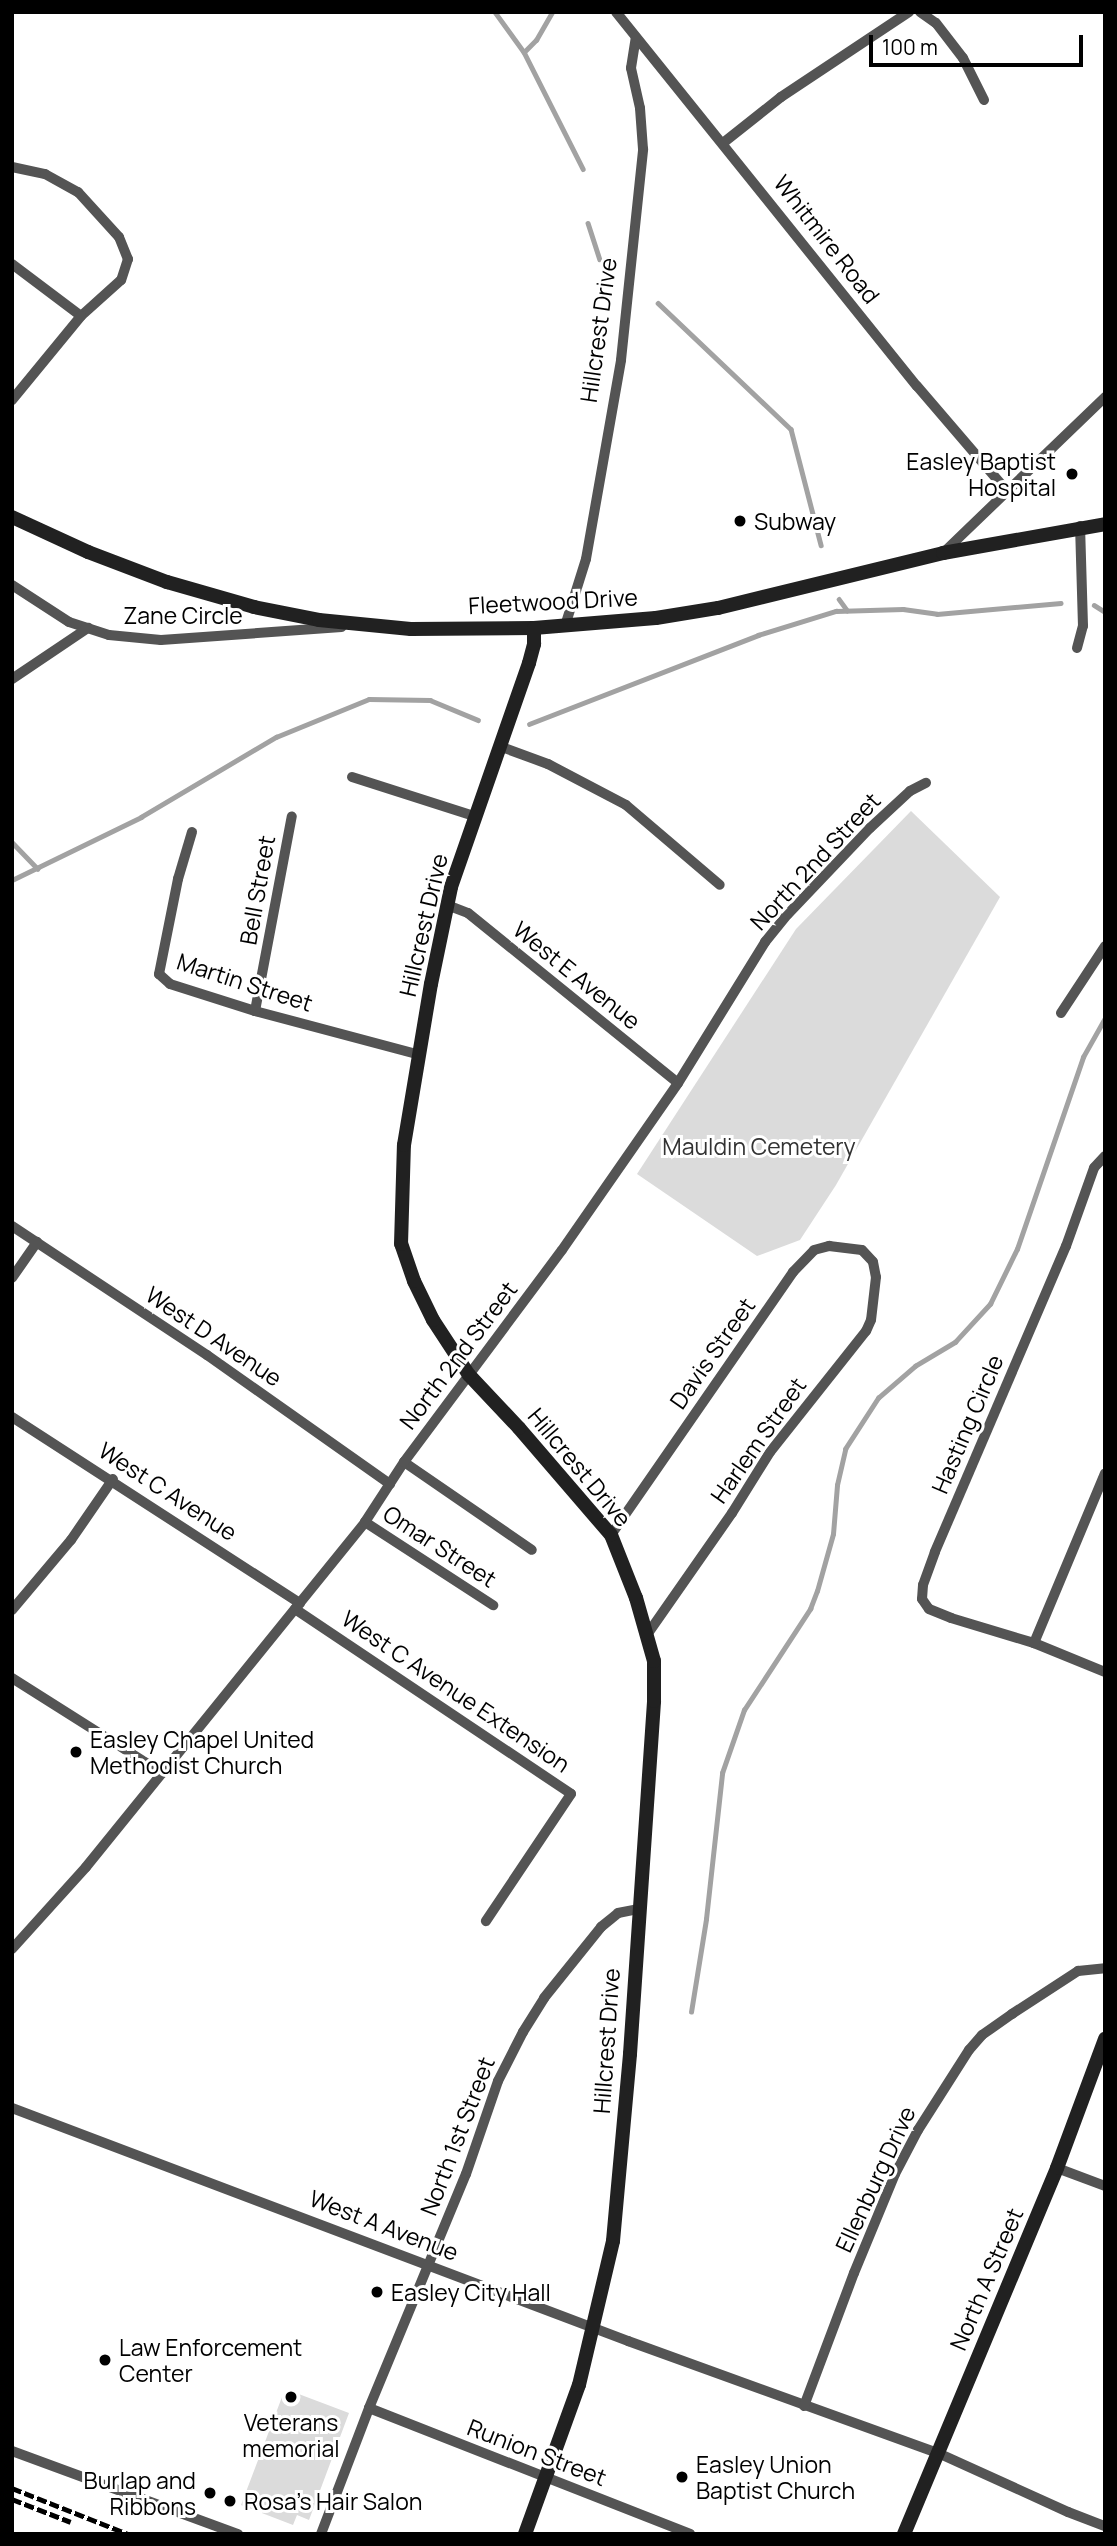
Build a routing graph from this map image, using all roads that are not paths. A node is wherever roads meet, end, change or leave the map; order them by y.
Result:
1 (616, 12) edge
2 (909, 12) edge
3 (920, 12) edge
4 (636, 37) junction
5 (984, 100) dead end
6 (723, 143) junction
7 (12, 167) edge
8 (12, 264) edge
9 (81, 316) junction
10 (12, 381) edge
11 (23, 389) junction
12 (1105, 397) edge
13 (12, 400) edge
14 (1007, 491) junction
15 (12, 517) edge
16 (1105, 524) edge
17 (1080, 526) junction
18 (943, 553) junction
19 (12, 585) edge
20 (366, 625) junction
21 (565, 626) junction
22 (88, 628) junction
23 (534, 628) junction
24 (1077, 648) dead end
25 (12, 679) edge
26 (499, 746) junction
27 (352, 777) dead end
28 (926, 783) dead end
29 (474, 816) junction
30 (292, 817) dead end
31 (192, 831) dead end
32 (720, 885) dead end
33 (447, 905) junction
34 (1105, 946) edge
35 (255, 1012) junction
36 (1061, 1013) dead end
37 (421, 1055) junction
38 (678, 1083) junction
39 (1105, 1156) edge
40 (12, 1226) edge
41 (37, 1242) junction
42 (873, 1262) joint
43 (12, 1278) edge
44 (469, 1375) junction
45 (12, 1417) edge
46 (404, 1462) junction
47 (1105, 1473) edge
48 (113, 1479) junction
49 (390, 1484) junction
50 (365, 1522) junction
51 (611, 1535) junction
52 (532, 1550) dead end
53 (493, 1605) dead end
54 (298, 1606) junction
55 (12, 1610) edge
56 (647, 1635) junction
57 (1034, 1643) junction
58 (1105, 1672) edge
59 (12, 1678) edge
60 (162, 1773) junction
61 (638, 1909) junction
62 (486, 1921) dead end
63 (12, 1948) edge
64 (1105, 1968) edge
65 (1105, 2039) edge
66 (1099, 2066) edge
67 (12, 2108) edge
68 (1057, 2168) junction
69 (1105, 2186) edge
70 (429, 2265) junction
71 (594, 2328) junction
72 (804, 2406) junction
73 (369, 2408) junction
74 (12, 2451) edge
75 (938, 2453) junction
76 (547, 2479) junction
77 (1105, 2526) edge
78 (238, 2534) edge
79 (321, 2534) edge
80 (525, 2534) edge
81 (690, 2534) edge
82 (904, 2534) edge

1 - 4 street, Whitmire Road
2 - 6 street
3 - 5 street
4 - 6 street, Whitmire Road
4 - 21 street, Hillcrest Drive
6 - 14 street, Whitmire Road
7 - 9 street
8 - 9 street
9 - 11 street
10 - 11 street
11 - 13 street
12 - 14 street
14 - 18 street
15 - 20 street, Fleetwood Drive
16 - 17 street, Fleetwood Drive
17 - 18 street, Fleetwood Drive
17 - 24 street
18 - 21 street, Fleetwood Drive
19 - 22 street, Zane Circle
20 - 22 street, Zane Circle
20 - 23 street, Fleetwood Drive
21 - 23 street, Fleetwood Drive
22 - 25 street
23 - 26 street, Hillcrest Drive
26 - 29 street, Hillcrest Drive
26 - 32 street
27 - 29 street
28 - 38 street, North 2nd Street
29 - 33 street, Hillcrest Drive
30 - 35 street, Bell Street
31 - 35 street, Martin Street
33 - 37 street, Hillcrest Drive
33 - 38 street, West E Avenue
34 - 36 street
35 - 37 street, Martin Street
37 - 44 street, Hillcrest Drive
38 - 44 street, North 2nd Street
39 - 57 street, Hasting Circle
40 - 41 street, West D Avenue
41 - 43 street
41 - 49 street, West D Avenue
42 - 51 street, Davis Street
42 - 56 street, Harlem Street
44 - 46 street, North 2nd Street
44 - 51 street, Hillcrest Drive
45 - 48 street, West C Avenue
46 - 49 street, North 2nd Street
46 - 52 street
47 - 57 street
48 - 54 street, West C Avenue
48 - 55 street
49 - 50 street, North 2nd Street
50 - 53 street, Omar Street
50 - 54 street, North 2nd Street
51 - 56 street, Hillcrest Drive
54 - 60 street, North 2nd Street
54 - 62 street, West C Avenue Extension
56 - 61 street, Hillcrest Drive
57 - 58 street, Hasting Circle
59 - 60 street
60 - 63 street, North 2nd Street
61 - 70 street, North 1st Street
61 - 71 street, Hillcrest Drive
64 - 72 street, Ellenburg Drive
65 - 66 street, North A Street
66 - 68 street, North A Street
67 - 70 street, West A Avenue
68 - 69 street
68 - 75 street, North A Street
70 - 71 street, West A Avenue
70 - 73 street, North 1st Street
71 - 72 street, West A Avenue
71 - 76 street, Hillcrest Drive
72 - 75 street, West A Avenue
73 - 76 street, Runion Street
73 - 79 street, North 1st Street
74 - 78 street
75 - 77 street, West A Avenue
75 - 82 street, North A Street
76 - 80 street, Hillcrest Drive
76 - 81 street, Runion Street

